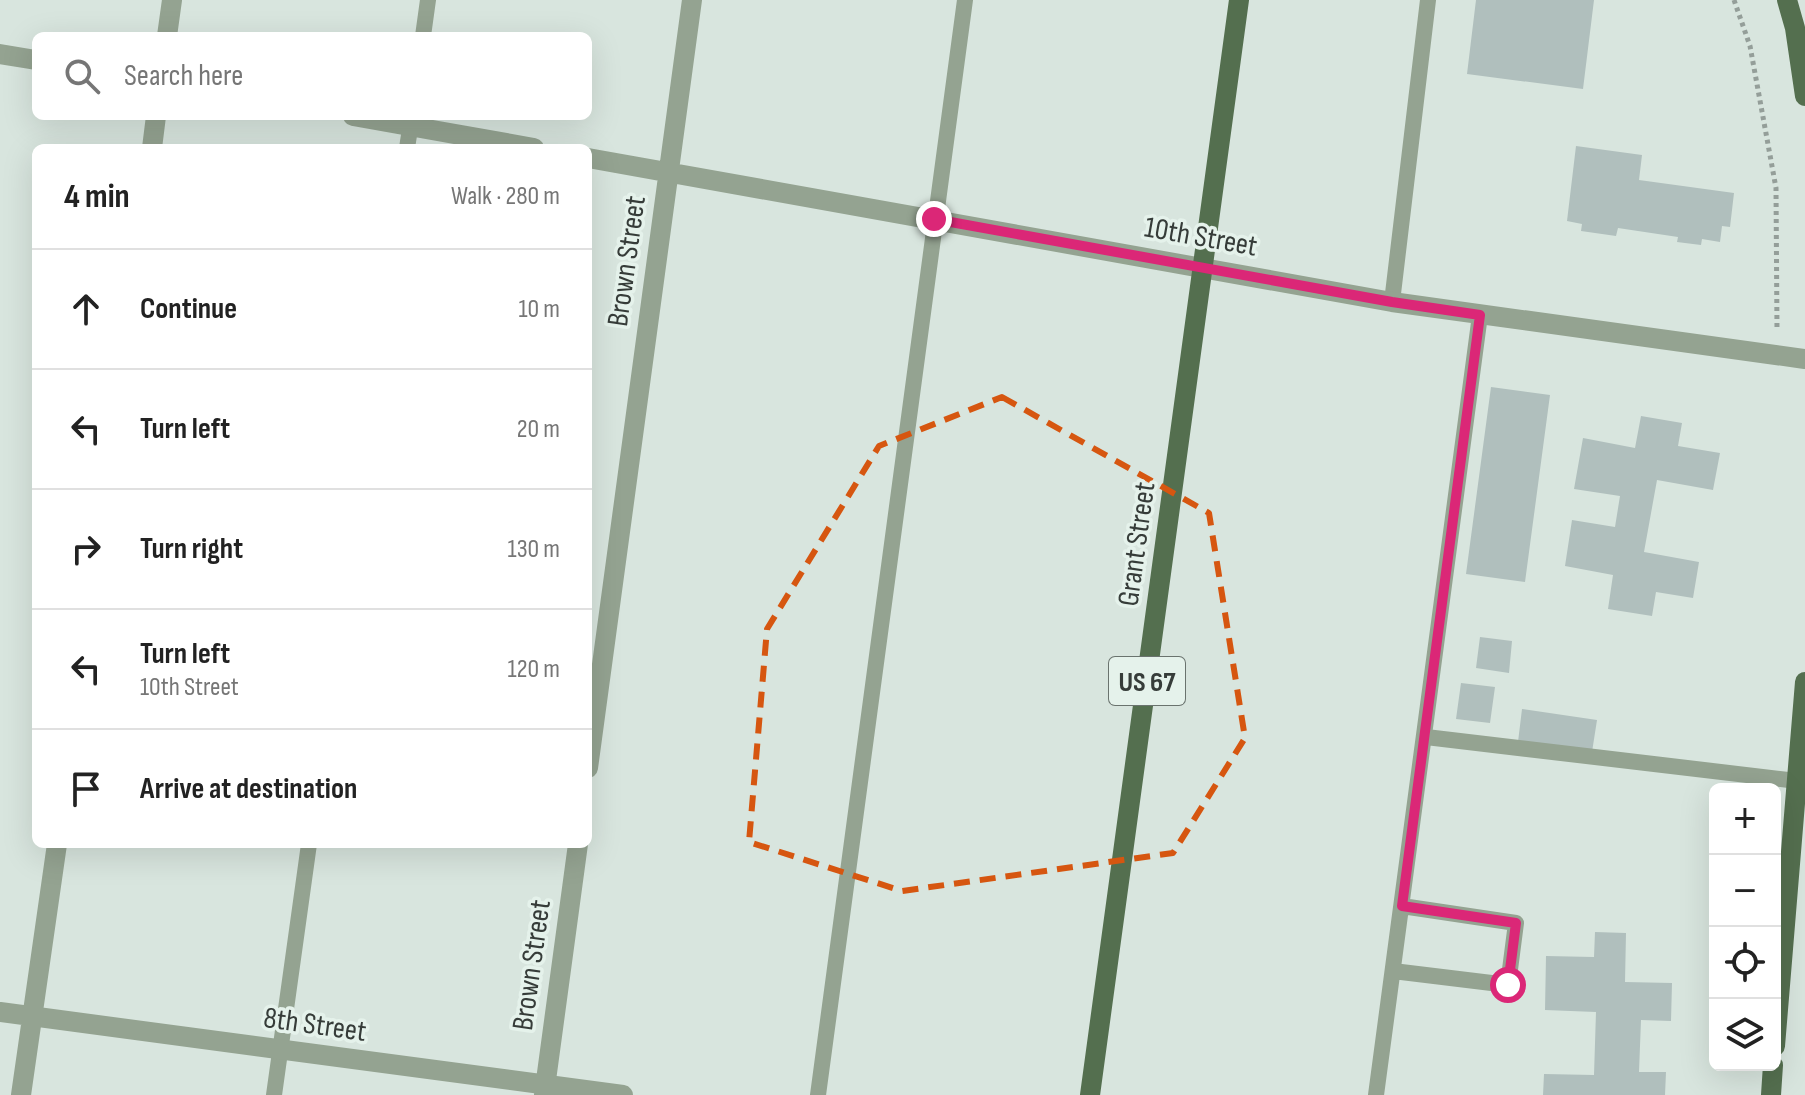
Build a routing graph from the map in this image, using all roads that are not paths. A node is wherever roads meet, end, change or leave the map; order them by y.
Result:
1 (172, 0) edge
2 (428, 0) edge
3 (692, 0) edge
4 (965, 0) edge
5 (1239, 0) edge
6 (1428, 0) edge
7 (1787, 0) edge
8 (168, 32) edge
9 (424, 32) edge
10 (0, 54) edge
11 (32, 59) edge
12 (1805, 96) edge
13 (156, 120) edge
14 (411, 121) edge
15 (152, 144) edge
16 (408, 144) edge
17 (516, 144) edge
18 (592, 159) edge
19 (669, 172) junction
20 (934, 219) junction
21 (1204, 267) junction
22 (1392, 302) junction
23 (1480, 315) junction
24 (1805, 359) edge
25 (1805, 682) edge
26 (1426, 737) junction
27 (592, 739) edge
28 (1797, 781) junction
29 (56, 848) edge
30 (308, 848) edge
31 (577, 848) edge
32 (1402, 906) junction
33 (1393, 971) junction
34 (1779, 999) edge
35 (0, 1012) edge
36 (33, 1016) junction
37 (280, 1049) junction
38 (1773, 1071) edge
39 (544, 1090) edge
40 (21, 1095) edge
41 (274, 1095) edge
42 (623, 1095) edge
43 (818, 1095) edge
44 (1090, 1095) edge
45 (1376, 1095) edge
46 (1771, 1095) edge

1 - 8 street
2 - 9 lane
3 - 19 street, Brown Street
4 - 20 lane
5 - 21 main road, Grant Street / US 67
6 - 22 lane
7 - 12 main road
10 - 11 street
13 - 15 street
14 - 16 lane
14 - 17 street
18 - 19 street, 10th Street
19 - 20 street, 10th Street
19 - 27 street, Brown Street
20 - 21 street, 10th Street
20 - 43 lane
21 - 22 street, 10th Street
21 - 44 main road, Grant Street / US 67
22 - 23 street, 10th Street
23 - 24 street, 10th Street
23 - 26 lane
25 - 28 main road
26 - 28 lane
26 - 32 lane
28 - 34 main road
29 - 36 street
30 - 37 lane
31 - 39 street, Brown Street
32 - 33 lane
32 - 33 lane
33 - 45 lane
35 - 36 street, 8th Street
36 - 37 street, 8th Street
36 - 40 street
37 - 39 street, 8th Street
37 - 41 lane
38 - 46 main road
39 - 42 street, 8th Street

